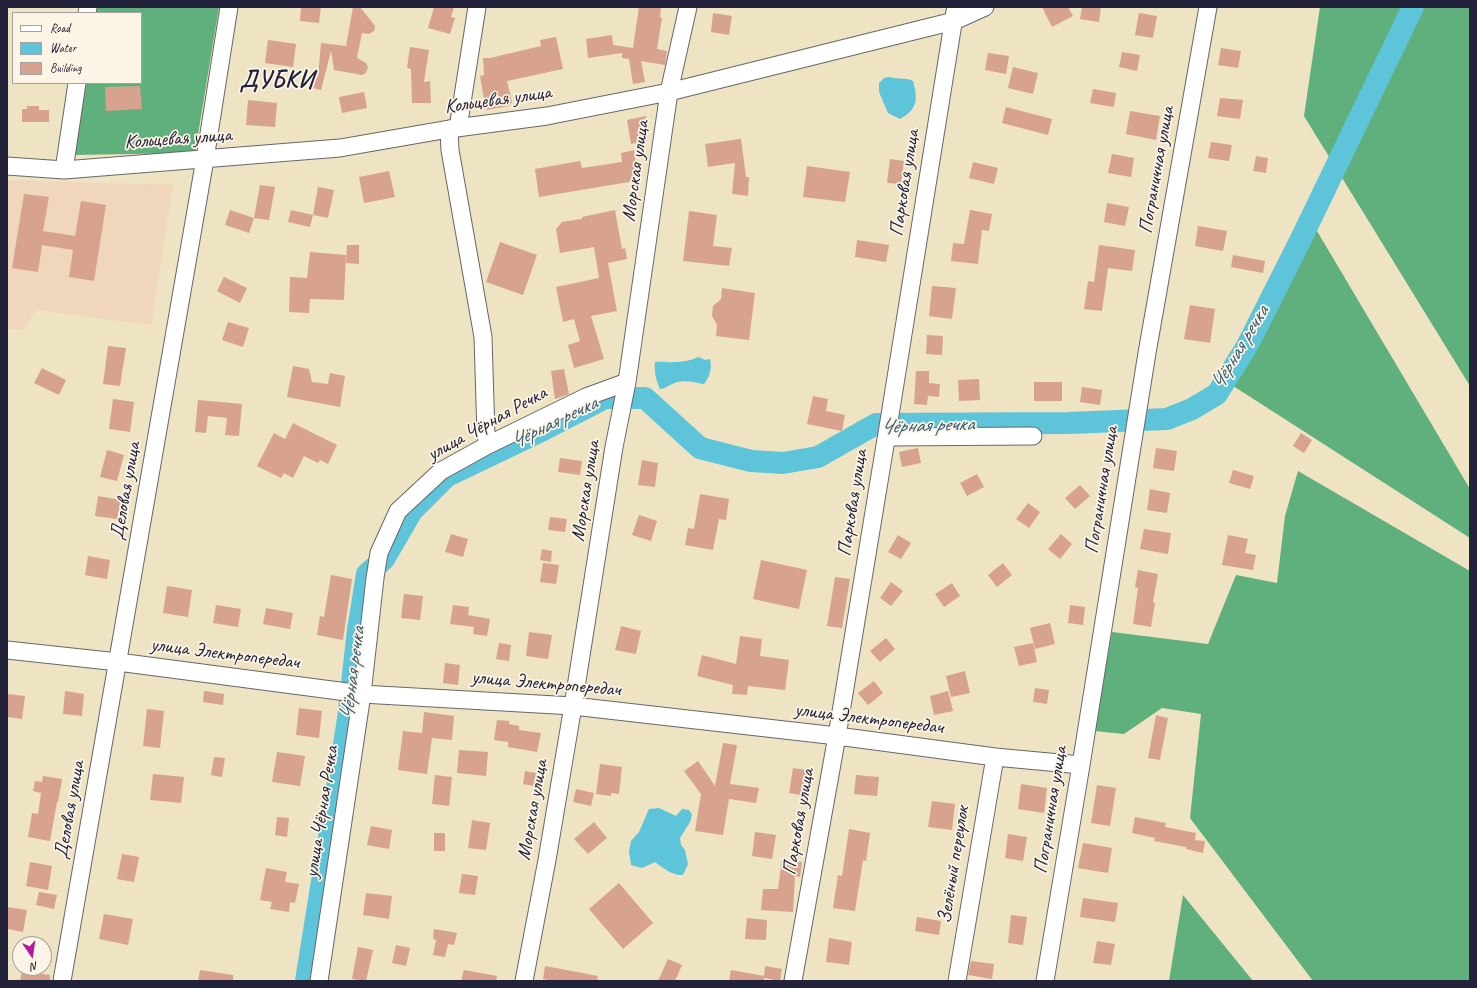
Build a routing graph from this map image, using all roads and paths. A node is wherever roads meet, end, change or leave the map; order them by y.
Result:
1 (229, 7) edge
2 (477, 7) edge
3 (688, 7) edge
4 (985, 7) edge
5 (1208, 7) edge
6 (955, 14) edge
7 (77, 84) edge
8 (669, 92) junction
9 (454, 128) junction
10 (205, 159) junction
11 (7, 166) edge
12 (64, 170) junction
13 (627, 385) junction
14 (887, 435) junction
15 (1033, 436) dead end
16 (488, 445) junction
17 (7, 650) edge
18 (118, 662) junction
19 (362, 694) junction
20 (574, 706) junction
21 (837, 736) junction
22 (995, 757) junction
23 (1081, 766) junction
24 (62, 981) edge
25 (319, 981) edge
26 (524, 981) edge
27 (793, 981) edge
28 (957, 981) edge
29 (1045, 981) edge

1 - 10 street, Деловая улица
2 - 9 street
3 - 8 street, Морская улица
4 - 6 street, Кольцевая улица
5 - 23 street, Пограничная улица
6 - 8 street, Кольцевая улица
6 - 14 street, Парковая улица
7 - 12 street
8 - 9 street, Кольцевая улица
8 - 13 street, Морская улица
9 - 10 street, Кольцевая улица
9 - 16 street
10 - 12 street, Кольцевая улица
10 - 18 street, Деловая улица
11 - 12 street, Кольцевая улица
13 - 16 street, улица Чёрная Речка
13 - 20 street, Морская улица
14 - 15 street
14 - 21 street, Парковая улица
16 - 19 street, улица Чёрная Речка
17 - 18 street, улица Электропередач
18 - 19 street, улица Электропередач
18 - 24 street, Деловая улица
19 - 20 street, улица Электропередач
19 - 25 street, улица Чёрная Речка
20 - 21 street, улица Электропередач
20 - 26 street, Морская улица
21 - 22 street, улица Электропередач
21 - 27 street, Парковая улица
22 - 23 street, улица Электропередач
22 - 28 street, Зелёный переулок
23 - 29 street, Пограничная улица

